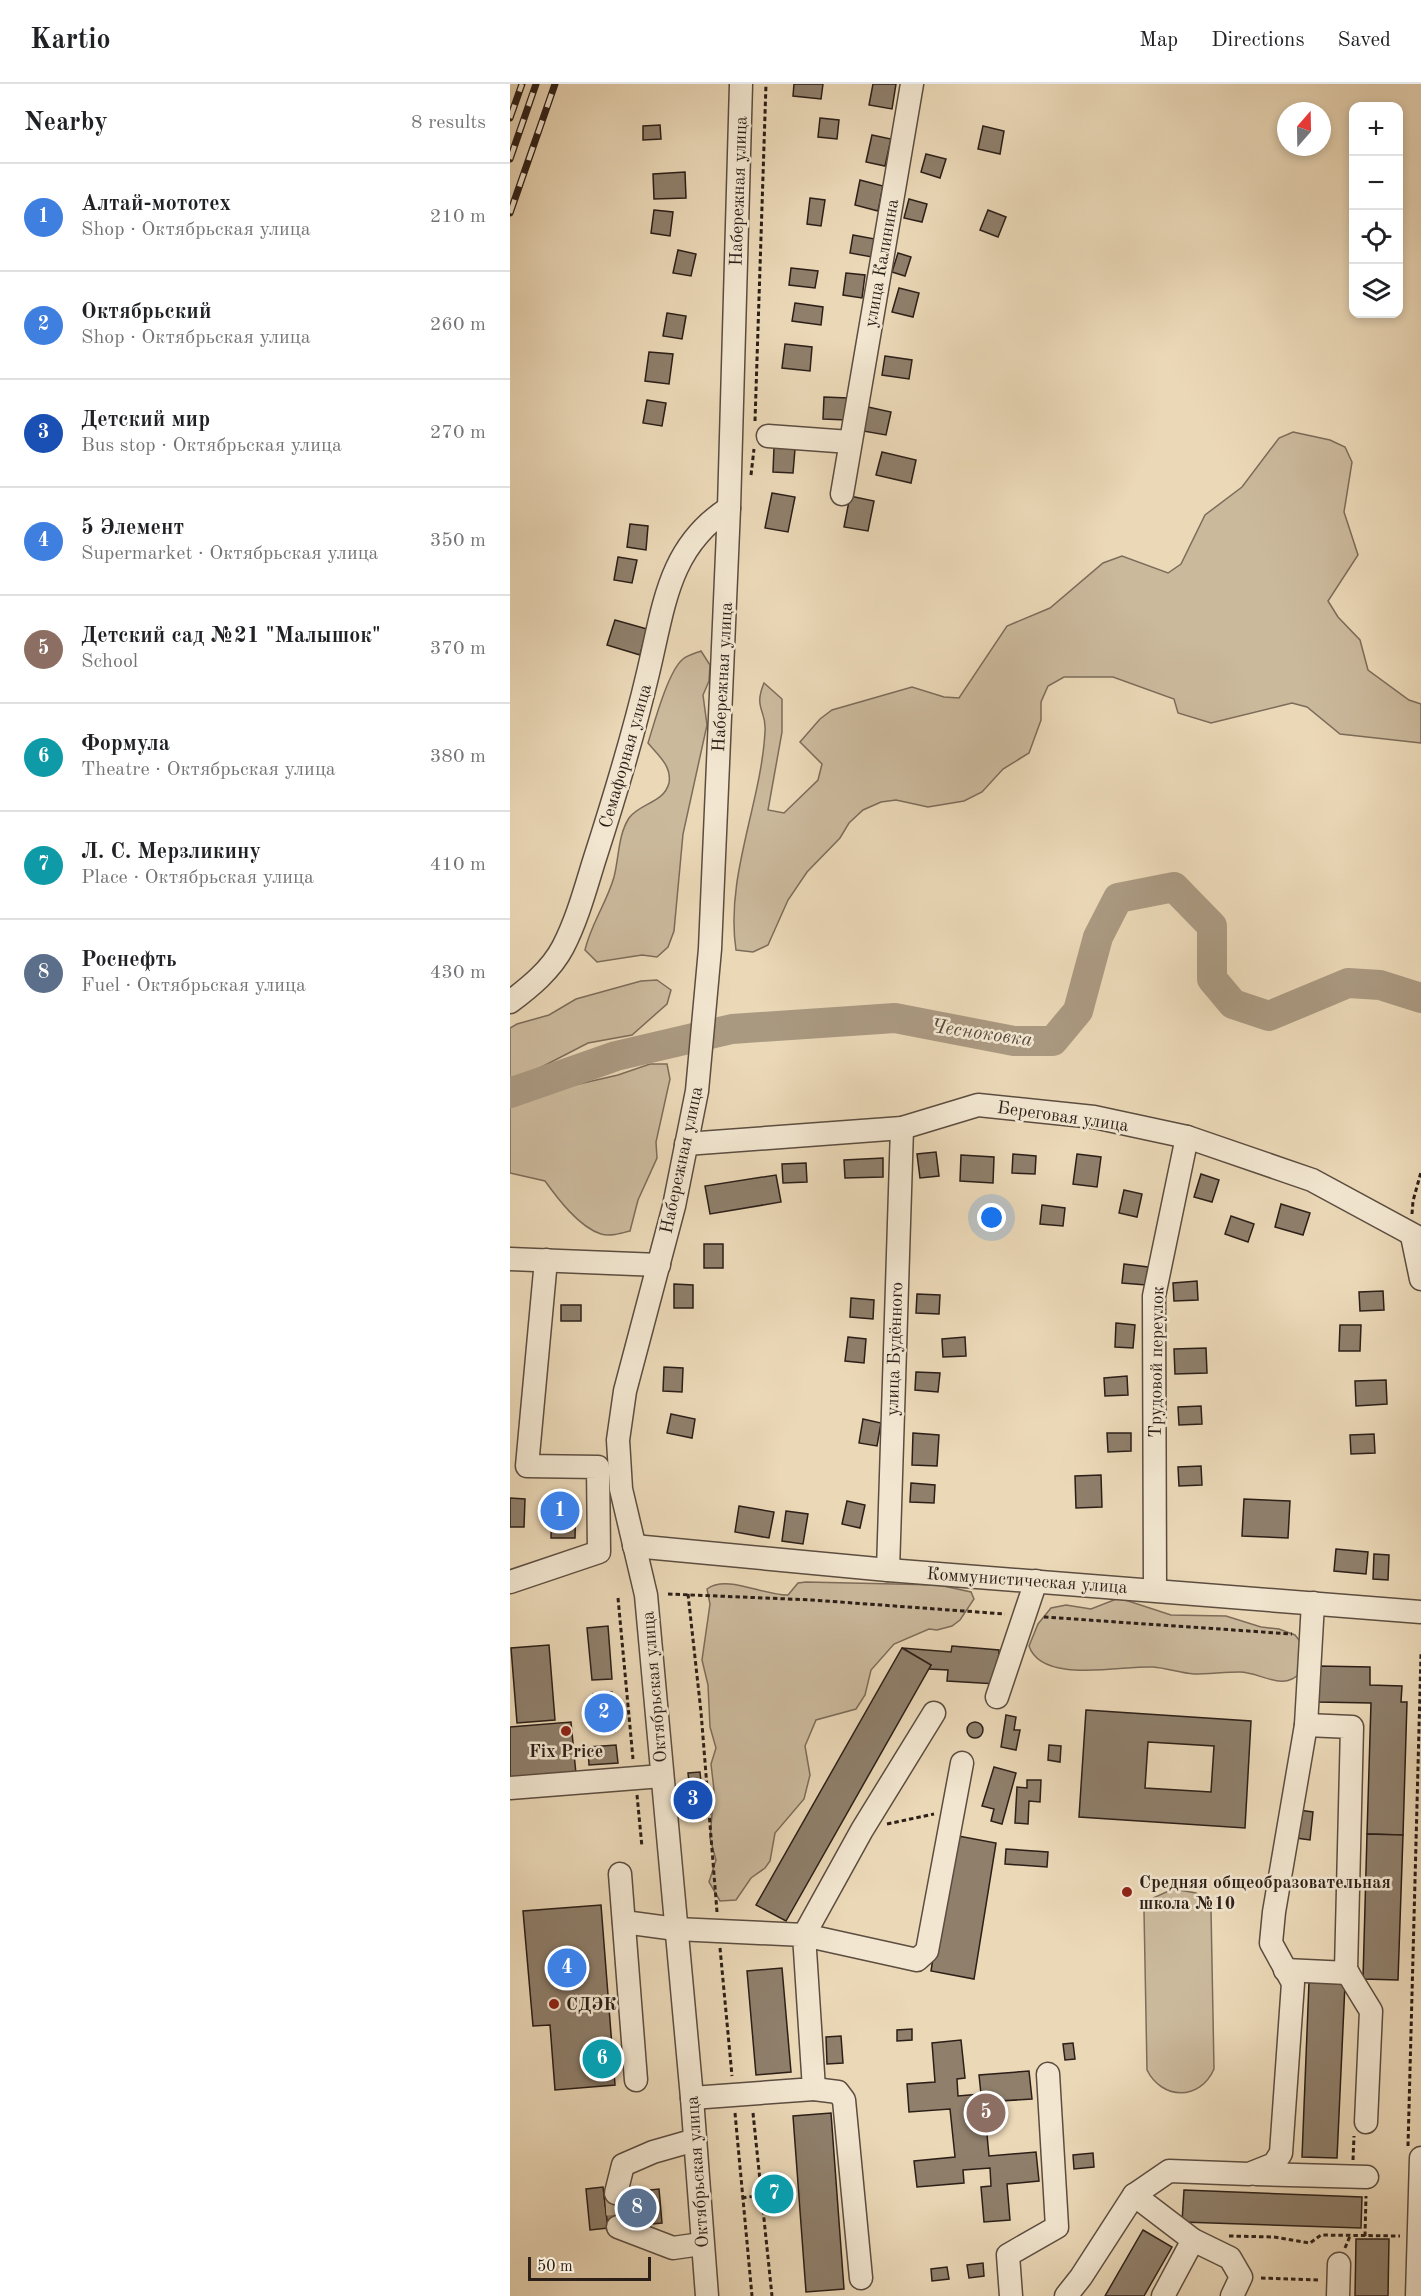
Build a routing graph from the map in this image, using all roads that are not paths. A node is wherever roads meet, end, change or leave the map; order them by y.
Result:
1 (741, 84) edge
2 (912, 84) edge
3 (759, 436) road end
4 (850, 442) junction
5 (842, 494) dead end
6 (729, 508) junction
7 (510, 1002) edge
8 (902, 1128) junction
9 (1187, 1137) junction
10 (686, 1143) junction
11 (1416, 1238) edge
12 (510, 1258) edge
13 (546, 1260) junction
14 (659, 1265) junction
15 (1421, 1279) edge
16 (634, 1546) junction
17 (888, 1570) junction
18 (1036, 1581) junction
19 (510, 1582) edge
20 (1155, 1590) junction
21 (1313, 1603) junction
22 (1421, 1612) edge
23 (997, 1697) dead end
24 (934, 1713) dead end
25 (1306, 1725) junction
26 (962, 1763) dead end
27 (662, 1776) junction
28 (510, 1788) edge
29 (620, 1874) dead end
30 (624, 1922) junction
31 (676, 1929) junction
32 (804, 1935) junction
33 (1285, 1970) junction
34 (1348, 1973) junction
35 (1048, 2074) dead end
36 (636, 2080) dead end
37 (814, 2089) junction
38 (692, 2098) junction
39 (1366, 2122) road end
40 (695, 2140) junction
41 (1414, 2154) edge
42 (1249, 2174) junction
43 (1359, 2176) road end
44 (616, 2193) tunnel mouth
45 (1134, 2195) junction
46 (618, 2227) dead end
47 (1193, 2240) junction
48 (701, 2244) junction
49 (861, 2278) dead end
50 (1236, 2287) edge
51 (707, 2296) edge
52 (1011, 2296) edge
53 (1066, 2296) edge
54 (1163, 2296) edge
55 (1418, 2296) edge

1 - 6 street, Набережная улица
2 - 4 street, улица Калинина
3 - 4 street
4 - 5 street, улица Калинина
6 - 7 street, Семафорная улица
6 - 10 street, Набережная улица
8 - 9 street, Береговая улица
8 - 10 street, Береговая улица
8 - 17 street, улица Будённого
9 - 11 street, Береговая улица
9 - 20 street, Трудовой переулок
10 - 14 street, Набережная улица
11 - 15 street
12 - 13 street
13 - 14 street
13 - 19 street
14 - 16 street, Октябрьская улица
16 - 17 street, Коммунистическая улица
16 - 27 street, Октябрьская улица
17 - 18 street, Коммунистическая улица
18 - 20 street, Коммунистическая улица
18 - 23 street
20 - 21 street, Коммунистическая улица
21 - 22 street, Коммунистическая улица
21 - 25 street
24 - 32 street
25 - 33 street
25 - 34 street
26 - 32 street
27 - 28 street
27 - 31 street, Октябрьская улица
29 - 30 street
30 - 31 street
30 - 36 street
31 - 32 street
31 - 38 street, Октябрьская улица
32 - 37 street
33 - 34 street
33 - 42 street
34 - 39 street
35 - 52 street
37 - 38 street
37 - 49 street
38 - 40 street, Октябрьская улица
40 - 44 street
40 - 48 street, Октябрьская улица
41 - 55 street
42 - 43 street
42 - 45 street
45 - 47 street
45 - 53 street
46 - 48 street
47 - 50 street
47 - 54 street
48 - 51 street, Октябрьская улица

